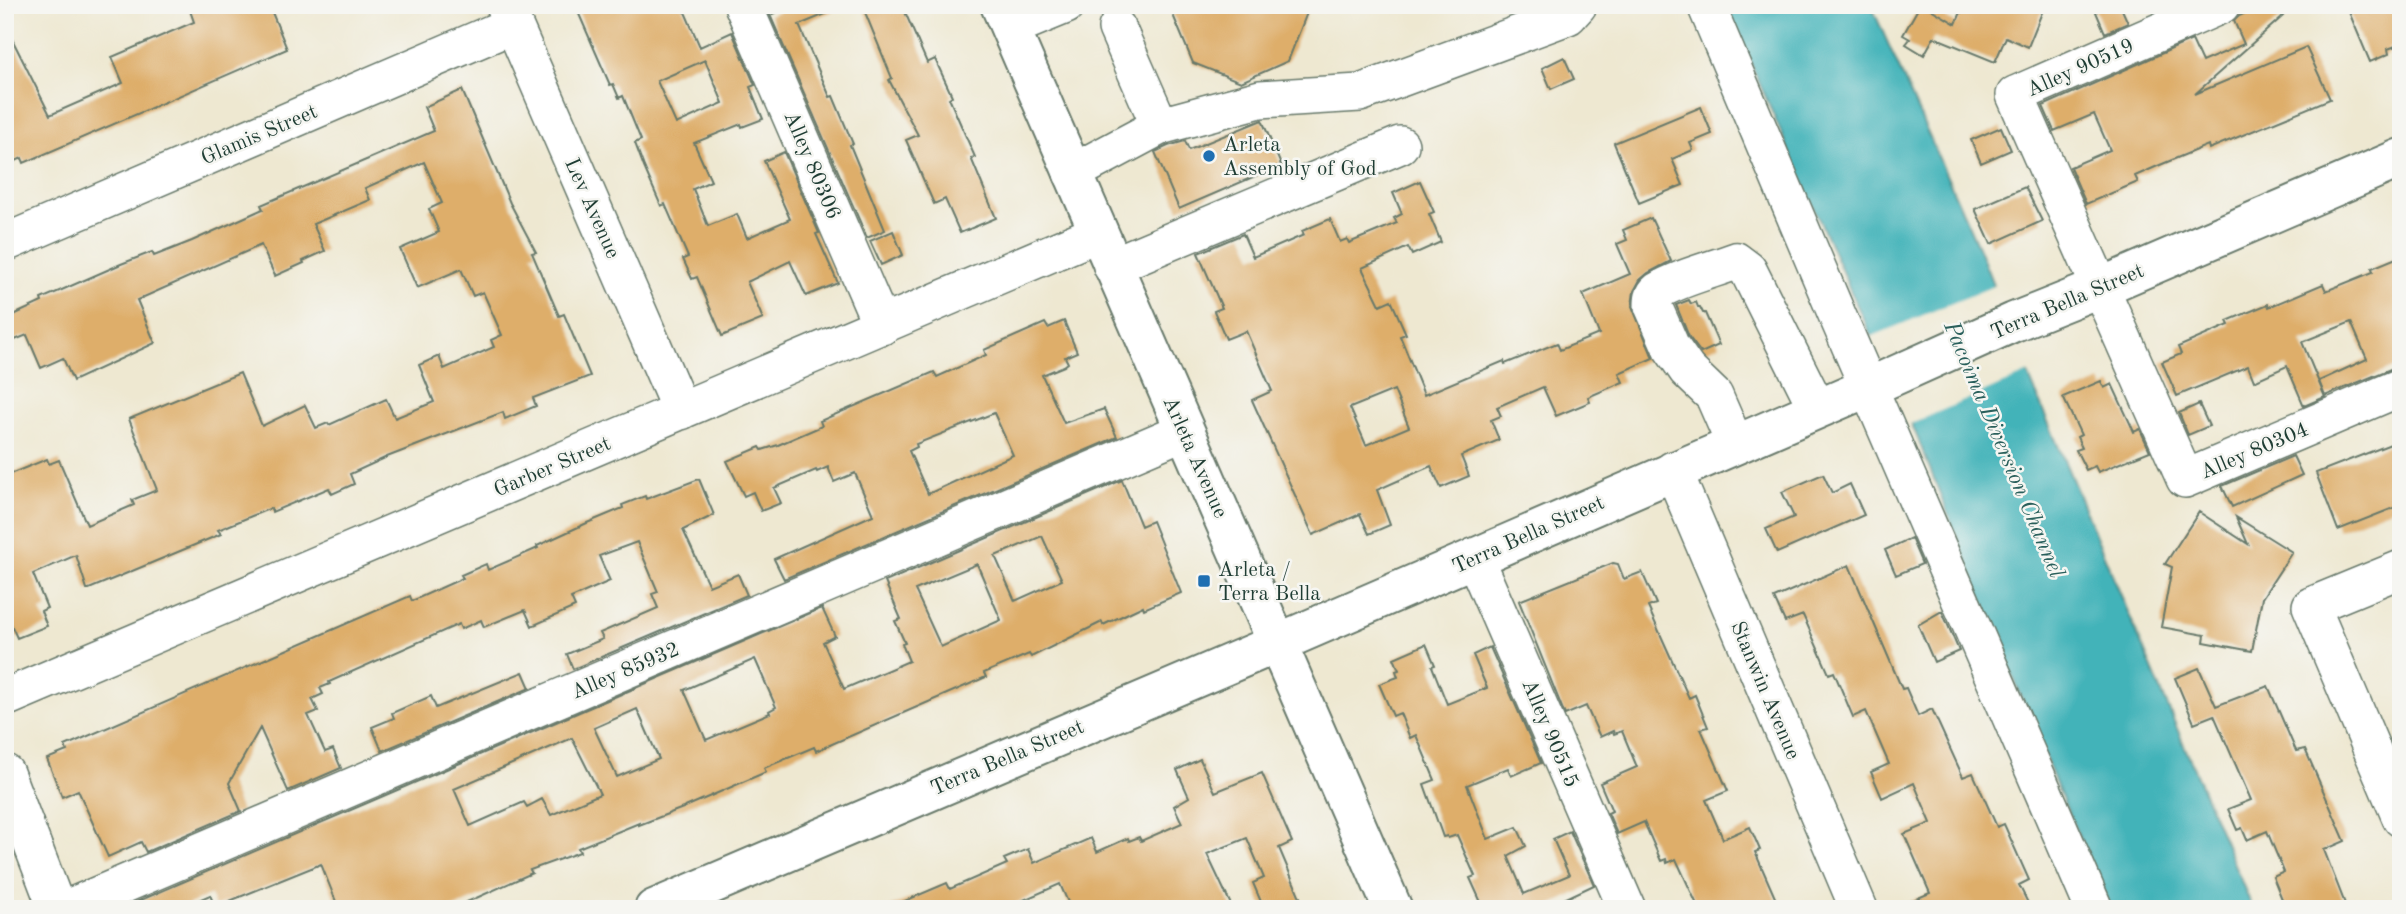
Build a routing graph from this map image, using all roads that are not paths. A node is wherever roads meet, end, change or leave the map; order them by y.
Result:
1 (743, 5) edge
2 (1066, 5) edge
3 (1578, 5) edge
4 (1706, 5) edge
5 (2221, 5) edge
6 (508, 15) edge
7 (1005, 17) edge
8 (1117, 28) dead end
9 (1160, 126) junction
10 (1401, 145) dead end
11 (2401, 158) edge
12 (1072, 173) junction
13 (5, 243) edge
14 (1105, 250) junction
15 (2099, 288) junction
16 (882, 326) junction
17 (1877, 383) junction
18 (2401, 387) edge
19 (1817, 408) junction
20 (681, 411) junction
21 (1184, 431) junction
22 (1735, 444) junction
23 (1673, 470) junction
24 (1474, 557) junction
25 (2401, 569) edge
26 (1278, 643) junction
27 (5, 698) edge
28 (5, 773) edge
29 (13, 817) edge
30 (2401, 818) edge
31 (57, 909) edge
32 (66, 909) edge
33 (654, 909) edge
34 (1393, 909) edge
35 (1627, 909) edge
36 (1859, 909) edge
37 (2094, 909) edge

1 - 16 street, Alley 80306
2 - 7 street
3 - 9 street
4 - 17 street
5 - 15 street, Alley 90519
6 - 13 street, Glamis Street
6 - 20 street, Lev Avenue
7 - 12 main road, Arleta Avenue
8 - 9 street
9 - 12 street
10 - 14 street, Garber Street
11 - 15 main road, Terra Bella Street
12 - 14 main road, Arleta Avenue
14 - 16 street, Garber Street
14 - 21 main road, Arleta Avenue
15 - 17 main road, Terra Bella Street
15 - 18 street, Alley 80304
16 - 20 street, Garber Street
17 - 19 main road, Terra Bella Street
17 - 37 street
19 - 22 main road, Terra Bella Street
19 - 22 street
20 - 27 street, Garber Street
21 - 26 main road, Arleta Avenue
21 - 32 street, Alley 85932
22 - 23 main road, Terra Bella Street
23 - 24 main road, Terra Bella Street
23 - 36 street, Stanwin Avenue
24 - 26 main road, Terra Bella Street
24 - 35 street, Alley 90515
25 - 30 street
26 - 33 main road, Terra Bella Street
26 - 34 main road, Arleta Avenue
28 - 29 street
29 - 31 street

